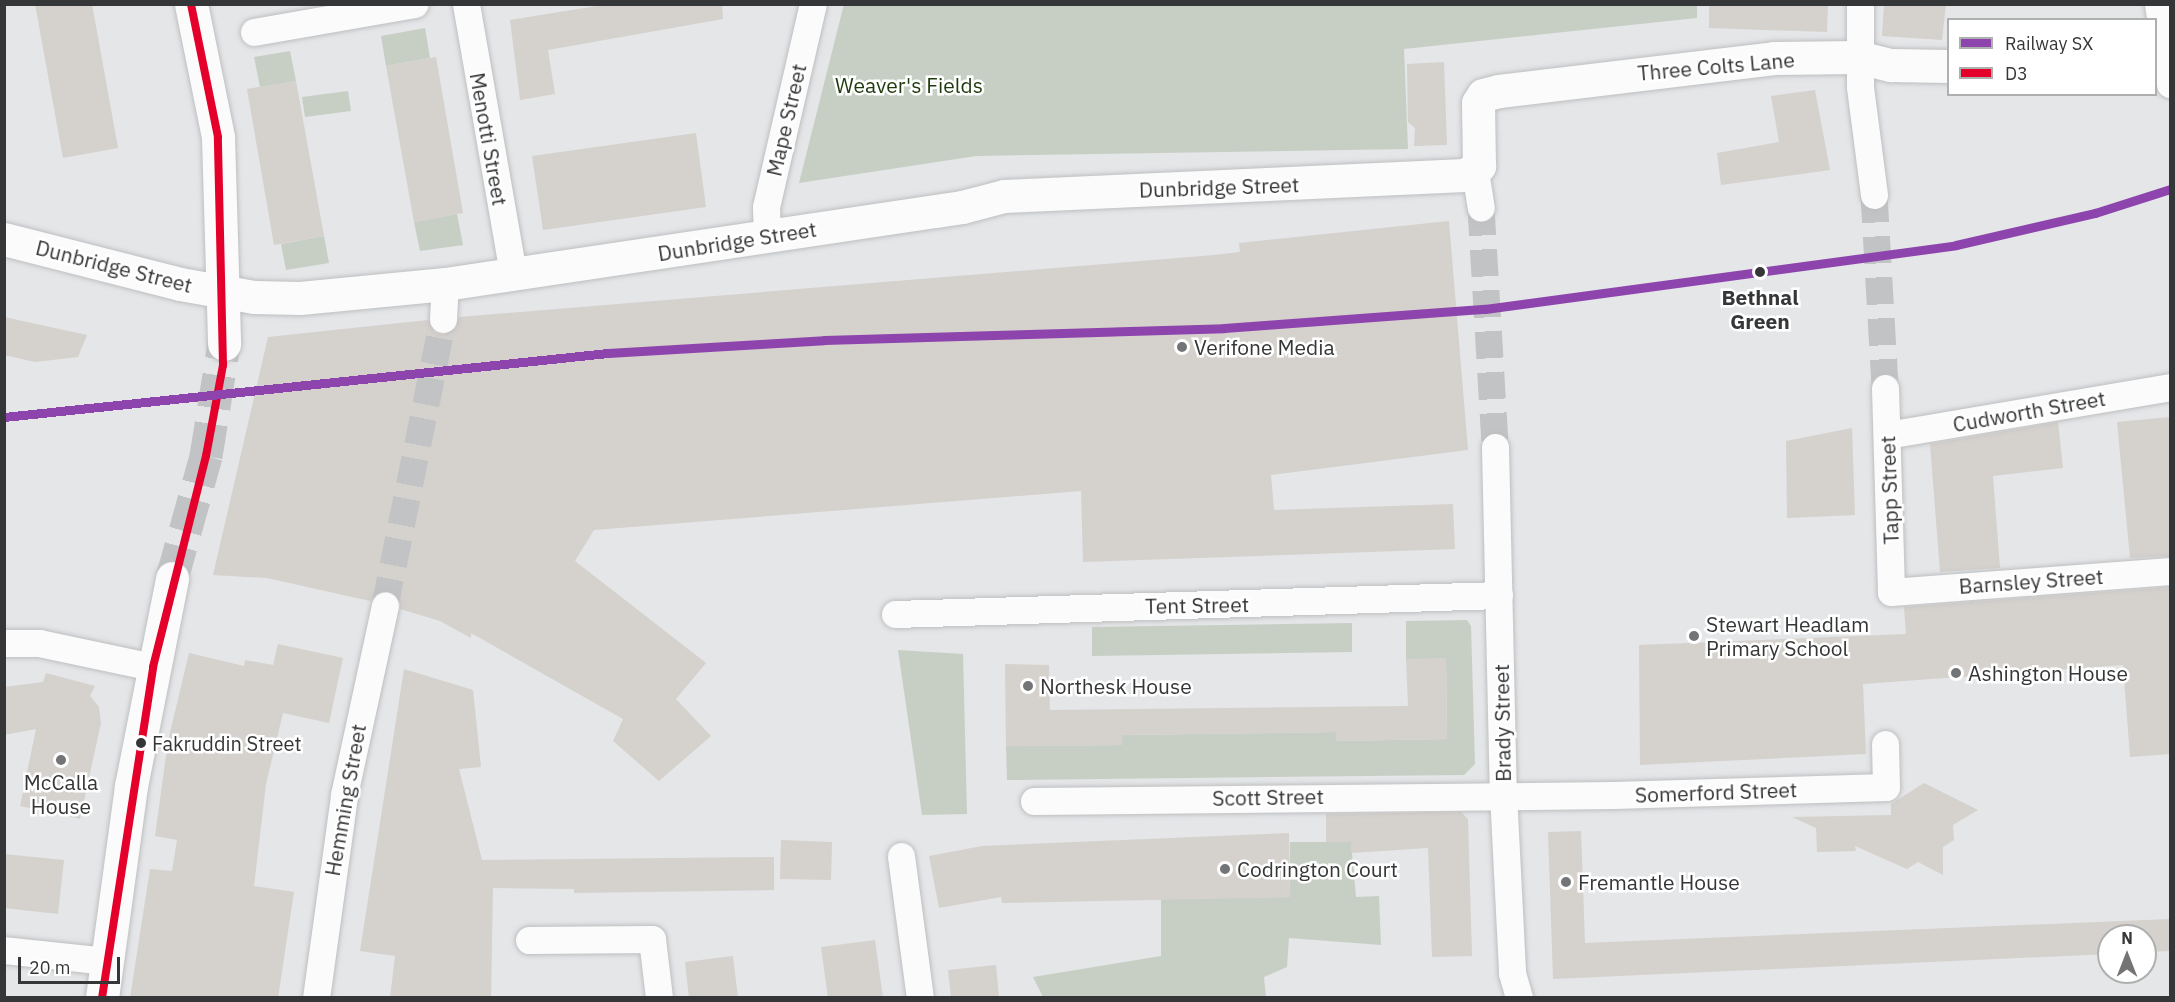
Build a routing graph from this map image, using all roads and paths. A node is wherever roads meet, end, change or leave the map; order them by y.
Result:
1 (191, 4) edge
2 (416, 4) edge
3 (466, 4) edge
4 (813, 4) edge
5 (1860, 4) edge
6 (2158, 4) edge
7 (254, 32) dead end
8 (1858, 57) junction
9 (1947, 66) edge
10 (2166, 72) edge
11 (1475, 171) junction
12 (1874, 195) tunnel mouth
13 (1481, 207) tunnel mouth
14 (767, 236) junction
15 (4, 239) edge
16 (513, 274) junction
17 (445, 284) junction
18 (222, 292) junction
19 (442, 319) tunnel mouth
20 (224, 344) tunnel mouth
21 (2170, 387) edge
22 (1885, 388) tunnel mouth
23 (1887, 435) junction
24 (1495, 447) tunnel mouth
25 (2170, 571) edge
26 (172, 578) tunnel mouth
27 (1891, 592) joint
28 (1499, 595) junction
29 (386, 605) tunnel mouth
30 (895, 614) dead end
31 (4, 643) edge
32 (153, 667) junction
33 (1885, 744) dead end
34 (1503, 794) junction
35 (1034, 801) dead end
36 (901, 856) dead end
37 (529, 940) dead end
38 (4, 950) edge
39 (107, 961) junction
40 (102, 998) edge
41 (316, 998) edge
42 (659, 998) edge
43 (920, 998) edge
44 (1519, 998) edge

1 - 18 main road
2 - 7 street
3 - 16 street, Menotti Street
4 - 14 street, Mape Street
5 - 8 street
6 - 10 street
8 - 9 main road, Three Colts Lane
8 - 11 main road, Three Colts Lane
8 - 12 street
11 - 13 street
11 - 14 main road, Dunbridge Street
14 - 16 main road, Dunbridge Street
15 - 18 main road, Dunbridge Street
16 - 17 main road, Dunbridge Street
17 - 18 main road, Dunbridge Street
17 - 19 street
18 - 20 main road
21 - 23 street, Cudworth Street
22 - 23 street, Tapp Street
23 - 27 street, Tapp Street
24 - 28 street, Brady Street
25 - 27 street, Barnsley Street
26 - 32 main road
28 - 30 street, Tent Street
28 - 34 street, Brady Street
29 - 41 street, Hemming Street
31 - 32 street
32 - 39 main road
33 - 34 street, Somerford Street
34 - 35 street, Scott Street
34 - 44 street, Brady Street
36 - 43 street
37 - 42 street
38 - 39 street
39 - 40 main road

